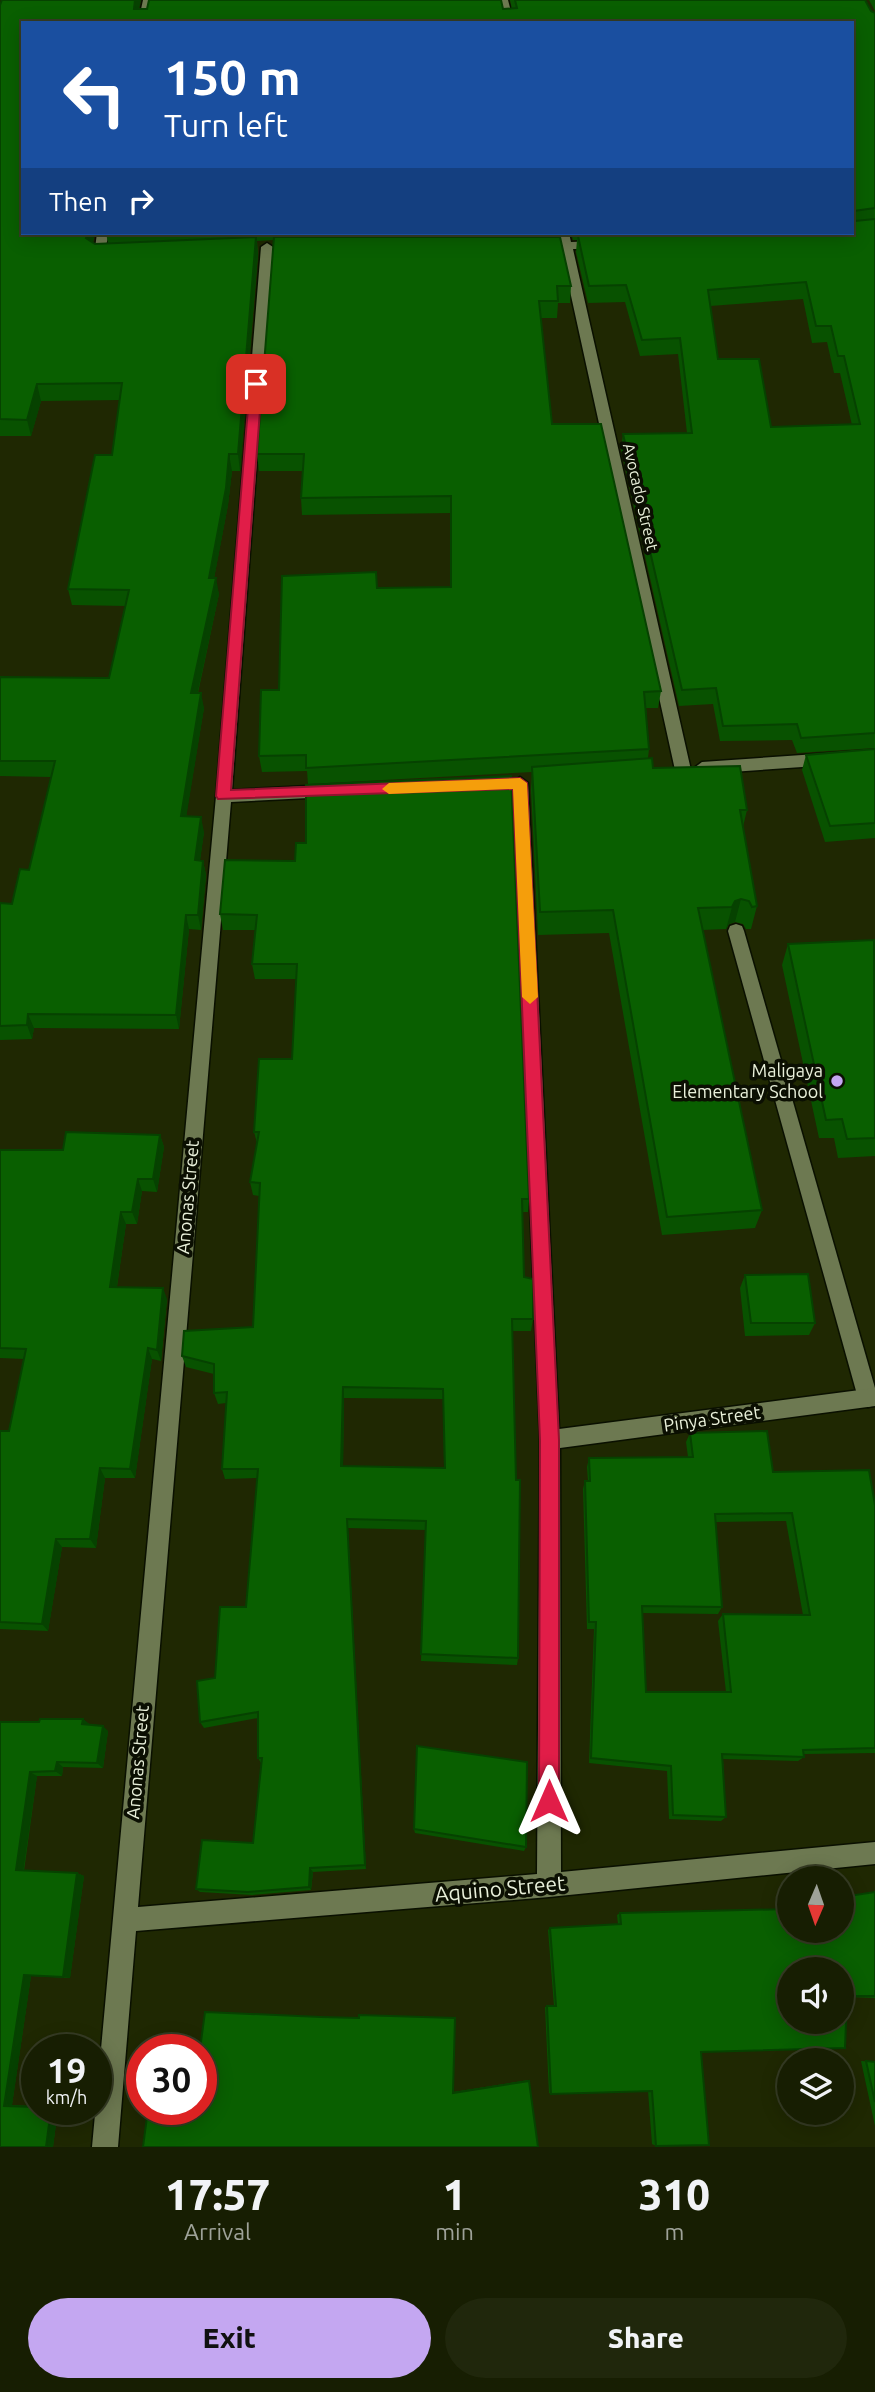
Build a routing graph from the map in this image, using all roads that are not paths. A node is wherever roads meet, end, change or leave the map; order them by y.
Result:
1 (148, 0) edge
2 (503, 0) edge
3 (144, 21) edge
4 (508, 21) edge
5 (103, 235) edge
6 (565, 240) edge
7 (608, 244) edge
8 (527, 247) edge
9 (267, 248) dead end
10 (124, 253) edge
11 (875, 756) edge
12 (520, 783) dead end
13 (345, 790) edge
14 (223, 796) junction
15 (736, 931) edge
16 (871, 1397) edge
17 (550, 1440) junction
18 (875, 1853) edge
19 (549, 1885) junction
20 (125, 1920) junction
21 (105, 2147) edge

1 - 3 street
2 - 4 street
5 - 10 street
6 - 7 street
6 - 8 street
6 - 11 street, Avocado Street
9 - 14 street, Anonas Street
12 - 17 street
13 - 14 street
14 - 20 street, Anonas Street
15 - 16 street
16 - 17 street, Pinya Street
17 - 19 street
18 - 19 street, Aquino Street
19 - 20 street, Aquino Street
20 - 21 street, Anonas Street

